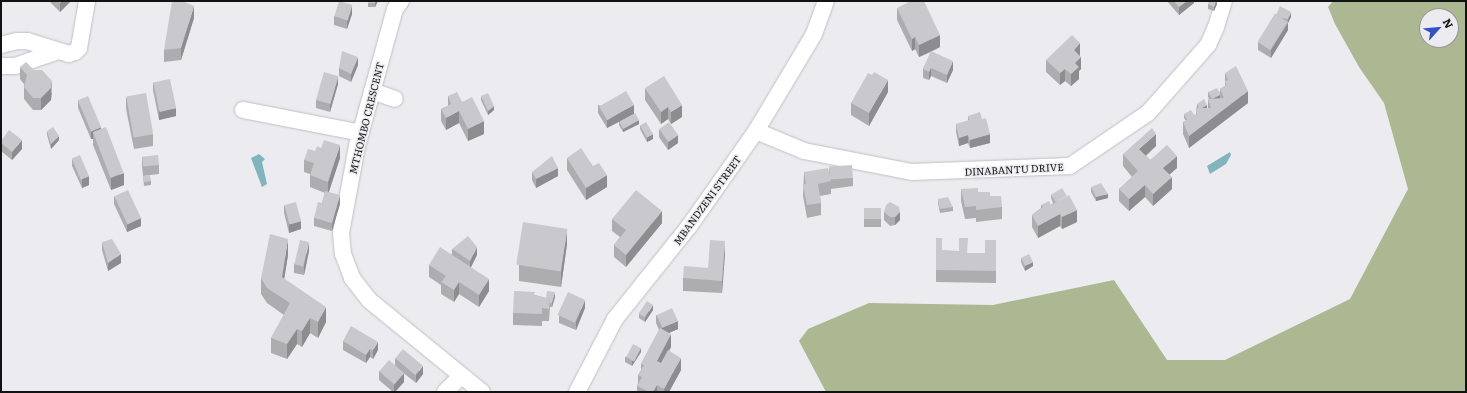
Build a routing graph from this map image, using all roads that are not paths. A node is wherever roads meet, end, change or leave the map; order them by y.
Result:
1 (88, 1) edge
2 (401, 1) edge
3 (826, 1) edge
4 (1224, 1) edge
5 (1, 45) edge
6 (58, 51) junction
7 (1, 66) edge
8 (372, 91) junction
9 (395, 99) dead end
10 (243, 110) dead end
11 (756, 131) junction
12 (361, 133) junction
13 (461, 376) junction
14 (446, 392) edge
15 (482, 392) edge
16 (577, 392) edge

1 - 6 street
2 - 8 street, MTHOMBO CRESCENT
3 - 11 street, MBANDZENI STREET
4 - 11 street, DINABANTU DRIVE
5 - 6 street
6 - 7 street
8 - 9 street
8 - 12 street, MTHOMBO CRESCENT
10 - 12 street
11 - 16 street, MBANDZENI STREET
12 - 13 street, MTHOMBO CRESCENT
13 - 14 street
13 - 15 street, MTHOMBO CRESCENT

